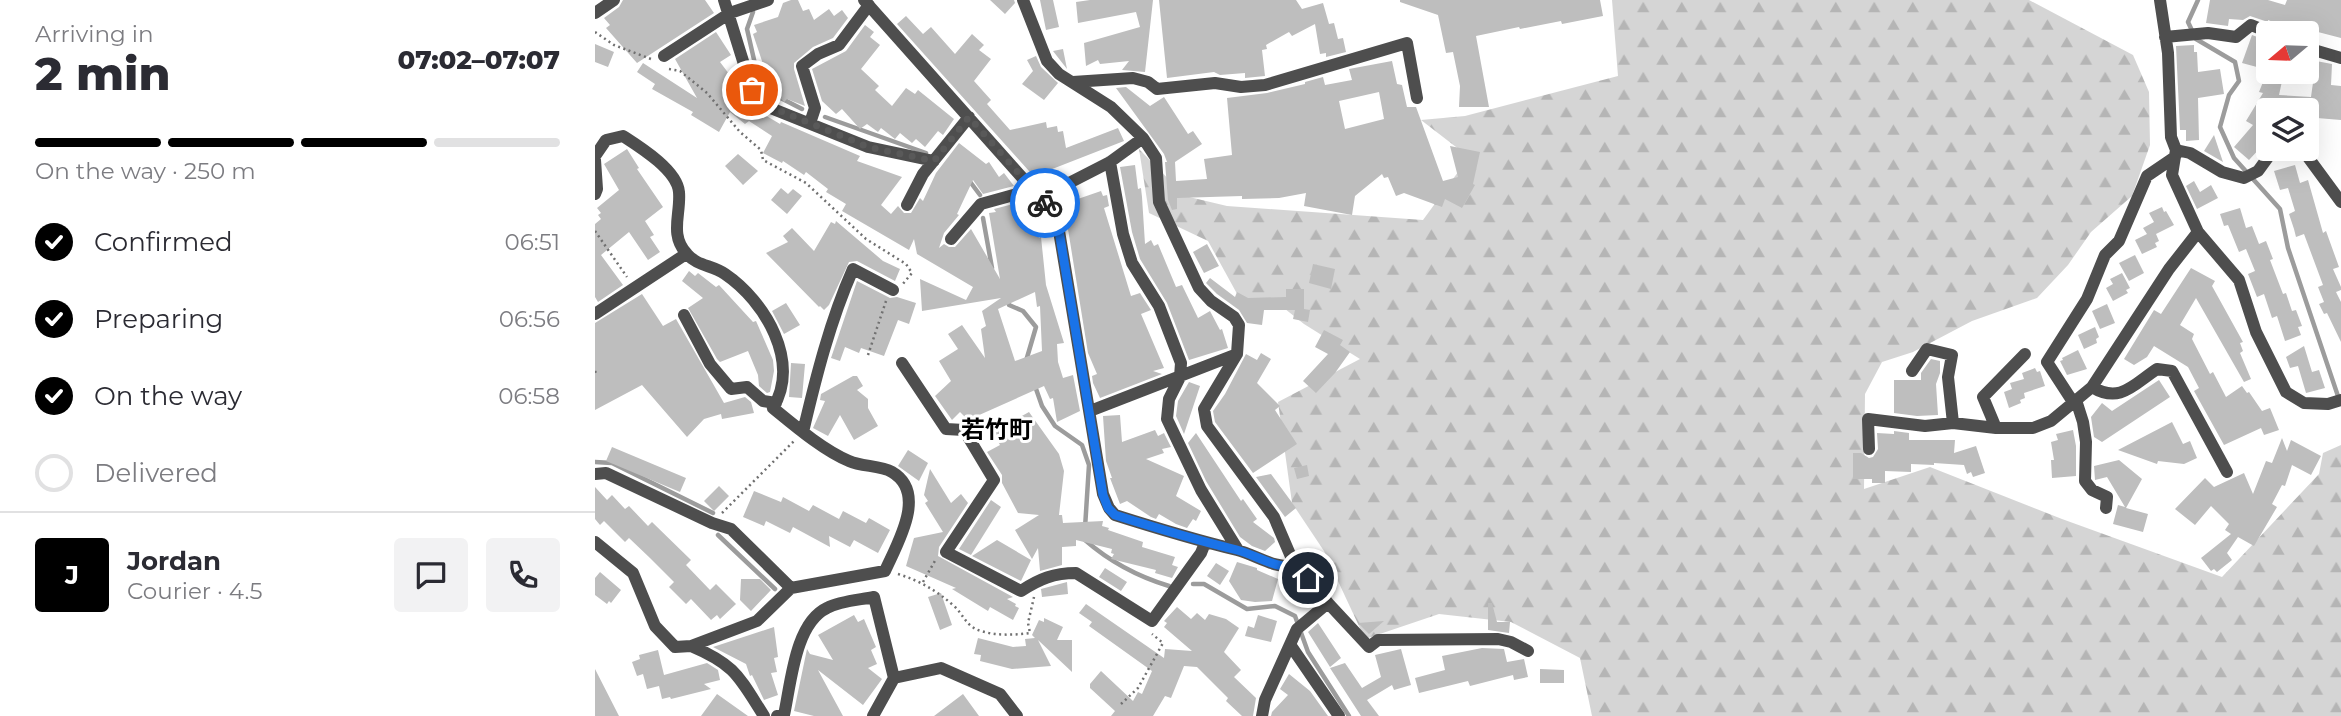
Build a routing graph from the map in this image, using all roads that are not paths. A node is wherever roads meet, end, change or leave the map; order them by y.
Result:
1 (614, 0) edge
2 (724, 0) edge
3 (768, 0) edge
4 (1023, 0) edge
5 (2160, 0) edge
6 (867, 3) edge
7 (595, 13) edge
8 (730, 13) junction
9 (2256, 27) edge
10 (2165, 37) junction
11 (2319, 51) edge
12 (2341, 58) edge
13 (661, 61) road end
14 (1072, 82) junction
15 (1417, 98) dead end
16 (969, 117) junction
17 (810, 123) junction
18 (1143, 138) junction
19 (2175, 153) junction
20 (595, 158) edge
21 (934, 161) junction
22 (2265, 161) edge
23 (2311, 161) edge
24 (1110, 162) junction
25 (1032, 190) junction
26 (595, 194) edge
27 (2341, 202) edge
28 (907, 205) dead end
29 (2198, 232) junction
30 (951, 239) dead end
31 (687, 254) junction
32 (893, 290) road end
33 (595, 314) edge
34 (684, 315) dead end
35 (1237, 354) junction
36 (2025, 354) dead end
37 (902, 363) dead end
38 (1912, 371) dead end
39 (1180, 377) junction
40 (2092, 387) junction
41 (2341, 400) edge
42 (2074, 401) junction
43 (776, 403) junction
44 (1090, 411) junction
45 (1953, 423) junction
46 (1996, 428) junction
47 (803, 432) junction
48 (1869, 449) dead end
49 (2227, 472) dead end
50 (595, 474) edge
51 (2106, 508) dead end
52 (595, 542) edge
53 (1205, 543) junction
54 (1238, 550) junction
55 (1295, 566) junction
56 (791, 588) junction
57 (1328, 603) junction
58 (691, 646) junction
59 (1291, 646) junction
60 (1528, 651) dead end
61 (894, 678) junction
62 (765, 716) edge
63 (777, 716) edge
64 (873, 716) edge
65 (1017, 716) edge
66 (1262, 716) edge
67 (1339, 716) edge

1 - 7 street
2 - 8 street
3 - 8 street
4 - 14 street
5 - 10 street
6 - 16 street
6 - 17 street
8 - 13 street
8 - 17 street
9 - 10 street
10 - 19 street
11 - 12 street
14 - 15 street
14 - 18 street
16 - 21 street
16 - 25 street
17 - 21 street
18 - 24 street
18 - 35 street
19 - 22 street
19 - 29 street
19 - 42 street
20 - 26 street
20 - 31 street
21 - 28 street
23 - 27 street
24 - 25 street
24 - 39 street
25 - 30 street
25 - 44 street
29 - 40 street
29 - 41 street
31 - 33 street
31 - 43 street
32 - 47 street
34 - 43 street
35 - 39 street
35 - 55 street
36 - 46 street
37 - 53 street
38 - 45 street
39 - 44 street
39 - 54 street
40 - 42 street
40 - 49 street
42 - 46 street
42 - 51 street
43 - 47 street
44 - 53 street
45 - 46 street
45 - 48 street
47 - 56 street
50 - 56 street
52 - 58 street
53 - 54 street
54 - 55 street
55 - 57 street
56 - 58 street
57 - 59 street
57 - 60 street
58 - 62 street
59 - 66 street
59 - 67 street
61 - 63 street
61 - 64 street
61 - 65 street

